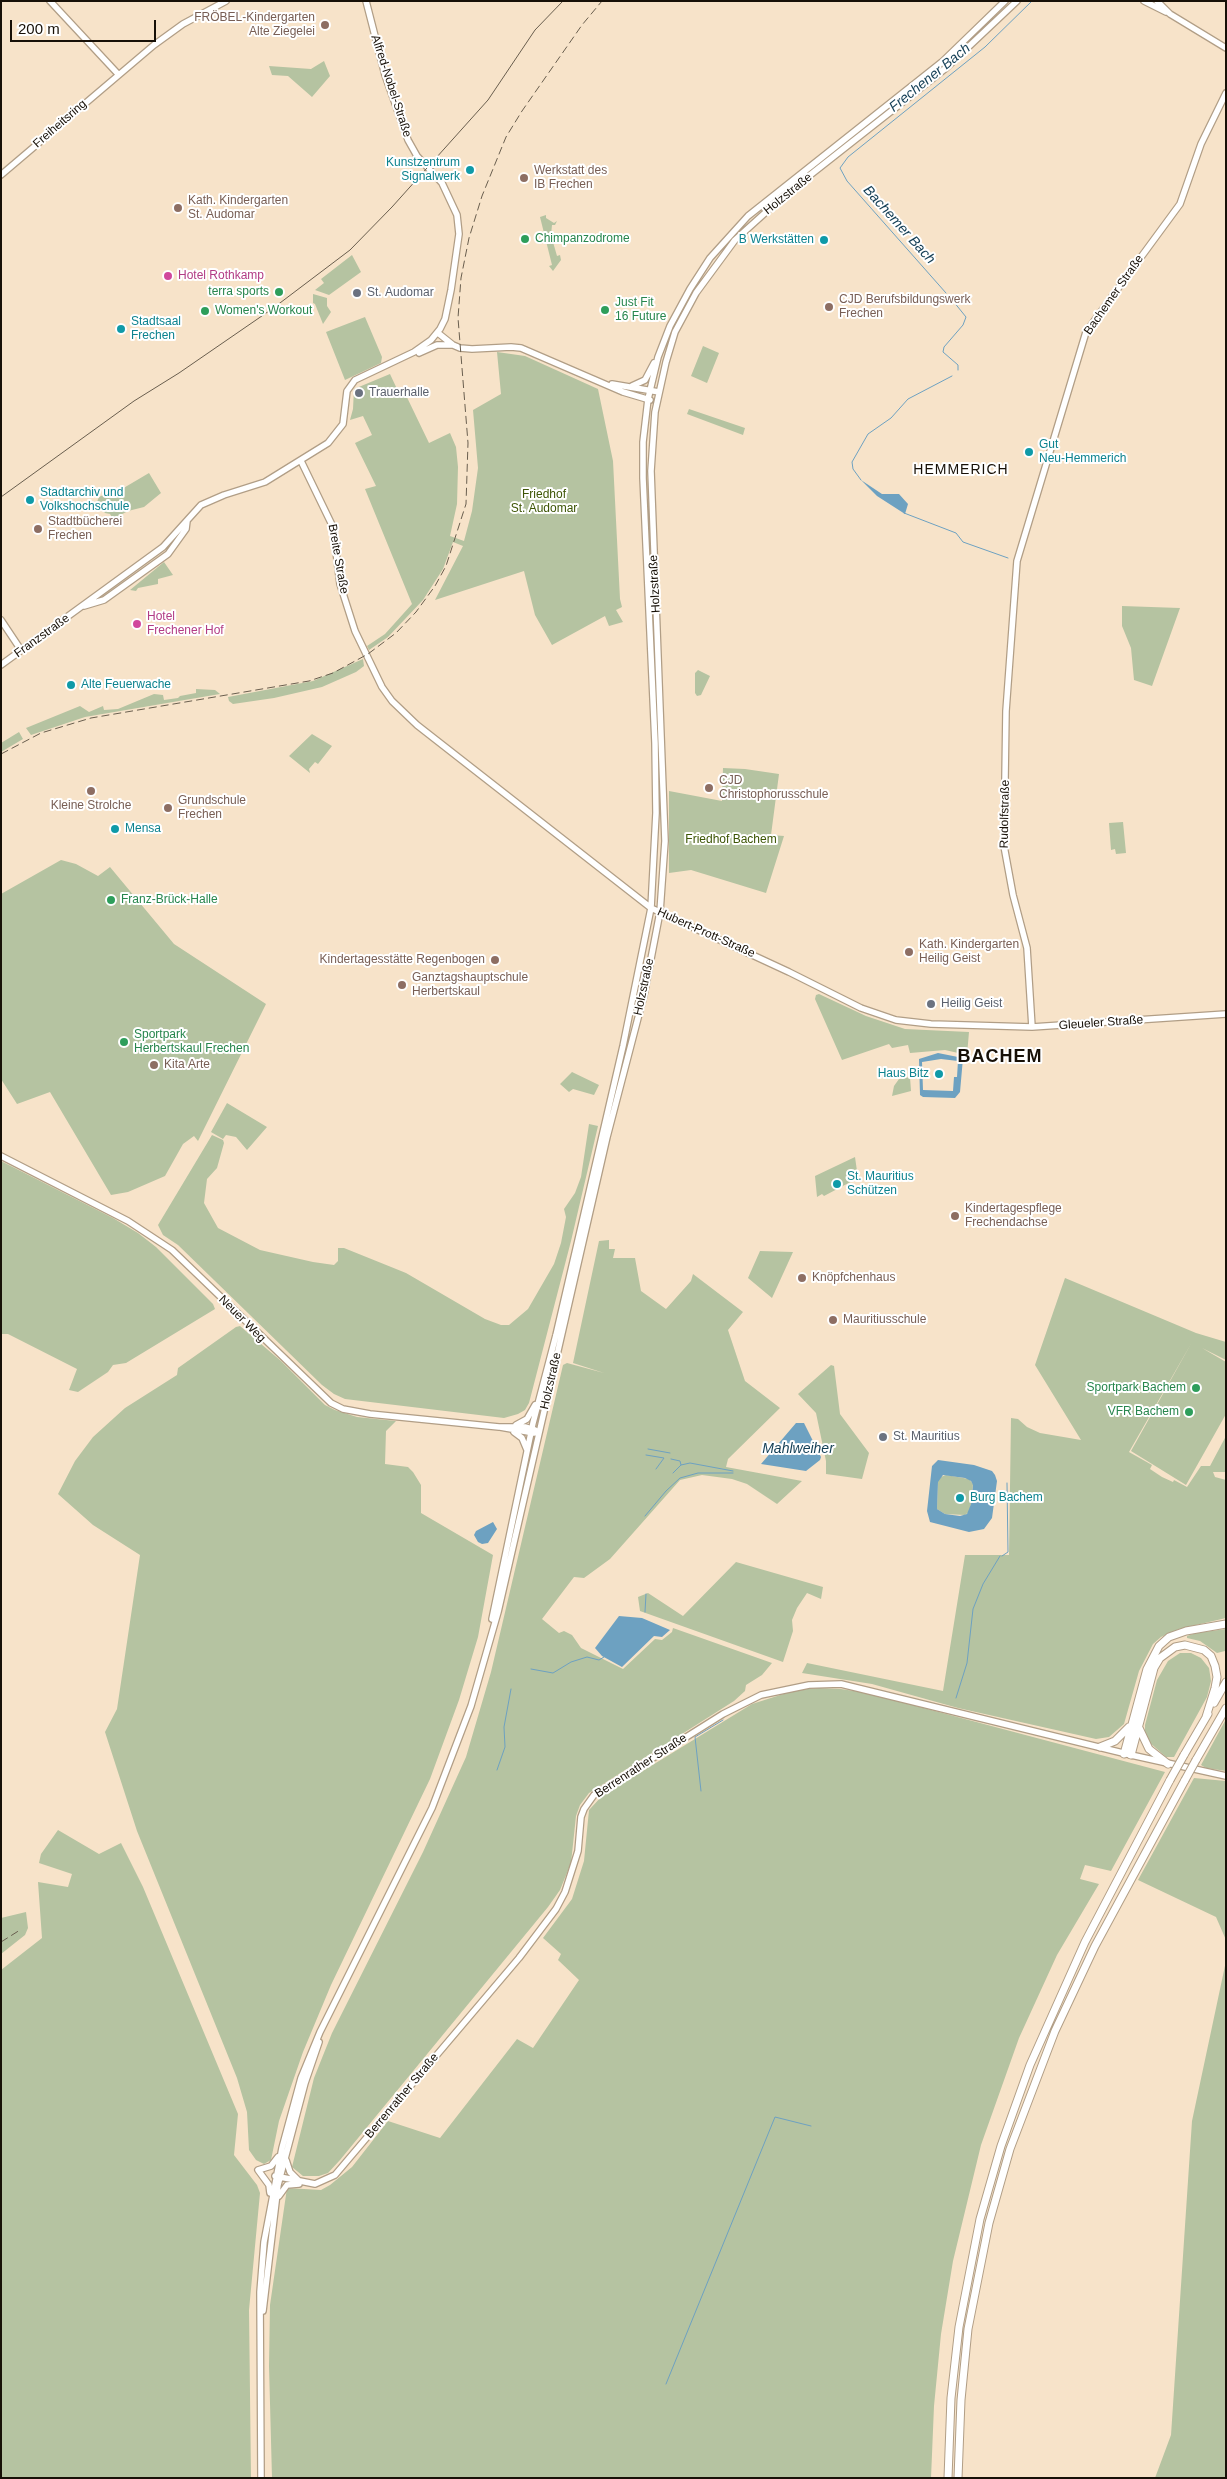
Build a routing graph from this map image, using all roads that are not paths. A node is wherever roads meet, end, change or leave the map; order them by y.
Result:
1 (50, 1) edge
2 (226, 1) edge
3 (366, 1) edge
4 (1005, 1) edge
5 (1017, 1) edge
6 (1144, 1) edge
7 (1156, 1) edge
8 (1170, 14) junction
9 (1226, 48) edge
10 (118, 74) junction
11 (1226, 93) edge
12 (1, 175) edge
13 (438, 333) junction
14 (453, 345) junction
15 (404, 357) junction
16 (658, 357) junction
17 (605, 384) junction
18 (630, 386) junction
19 (650, 390) junction
20 (659, 392) junction
21 (648, 400) junction
22 (657, 401) junction
23 (301, 462) junction
24 (1014, 599) joint
25 (1, 620) edge
26 (21, 650) junction
27 (1, 665) edge
28 (382, 687) joint
29 (651, 908) junction
30 (660, 912) junction
31 (1226, 1014) edge
32 (977, 1025) joint
33 (1032, 1027) junction
34 (1, 1156) edge
35 (539, 1396) junction
36 (513, 1429) junction
37 (531, 1431) junction
38 (539, 1432) junction
39 (527, 1452) junction
40 (1226, 1624) edge
41 (492, 1628) junction
42 (1226, 1682) edge
43 (1226, 1708) edge
44 (1206, 1717) junction
45 (1133, 1723) junction
46 (1139, 1728) junction
47 (1100, 1747) junction
48 (1127, 1755) junction
49 (1168, 1764) junction
50 (1226, 1776) edge
51 (284, 2148) junction
52 (277, 2176) junction
53 (303, 2183) junction
54 (271, 2197) junction
55 (275, 2204) junction
56 (260, 2337) junction
57 (261, 2478) edge
58 (948, 2478) edge
59 (958, 2478) edge

1 - 10 main road
2 - 10 main road, Freiheitsring
3 - 13 main road, Alfred-Nobel-Straße
4 - 16 main road, Holzstraße
5 - 20 main road, Holzstraße
6 - 8 main road
7 - 8 main road
8 - 9 main road
10 - 12 main road, Freiheitsring
11 - 24 main road, Bachemer Straße
13 - 14 main road
13 - 15 main road
14 - 15 main road
14 - 17 main road
15 - 23 main road, Franzstraße
16 - 18 main road, Holzstraße
16 - 19 main road, Holzstraße
17 - 18 main road
17 - 21 main road
18 - 19 main road
19 - 20 main road
19 - 21 main road, Holzstraße
20 - 22 main road, Holzstraße
21 - 22 main road
21 - 29 main road, Holzstraße
22 - 30 main road, Holzstraße
23 - 26 main road, Franzstraße
23 - 28 main road, Breite Straße
24 - 33 main road, Rudolfstraße
25 - 26 main road
26 - 27 main road, Franzstraße
28 - 29 main road, Hubert-Prott-Straße
29 - 30 main road, Hubert-Prott-Straße
29 - 35 main road, Holzstraße
30 - 32 main road, Hubert-Prott-Straße
30 - 38 main road, Holzstraße
31 - 33 main road, Gleueler Straße
32 - 33 main road, Gleueler Straße
34 - 36 main road, Neuer Weg
35 - 36 main road
35 - 37 main road, Holzstraße
36 - 37 main road, Neuer Weg
36 - 39 main road
37 - 38 main road, Neuer Weg
37 - 39 main road, Holzstraße
38 - 41 main road, Holzstraße
39 - 41 main road, Holzstraße
40 - 45 highway
41 - 51 main road
42 - 44 highway
43 - 59 highway, bridge
44 - 46 highway
44 - 58 highway, bridge
45 - 47 highway
45 - 48 highway
46 - 48 highway
46 - 49 highway
47 - 48 main road, Berrenrather Straße
47 - 53 main road, Berrenrather Straße
48 - 49 main road, Berrenrather Straße
49 - 50 main road, Berrenrather Straße
51 - 52 main road
51 - 53 main road
51 - 54 main road
52 - 53 main road, Berrenrather Straße
52 - 54 main road
52 - 55 main road
53 - 55 main road
54 - 56 main road
55 - 56 main road
56 - 57 main road

